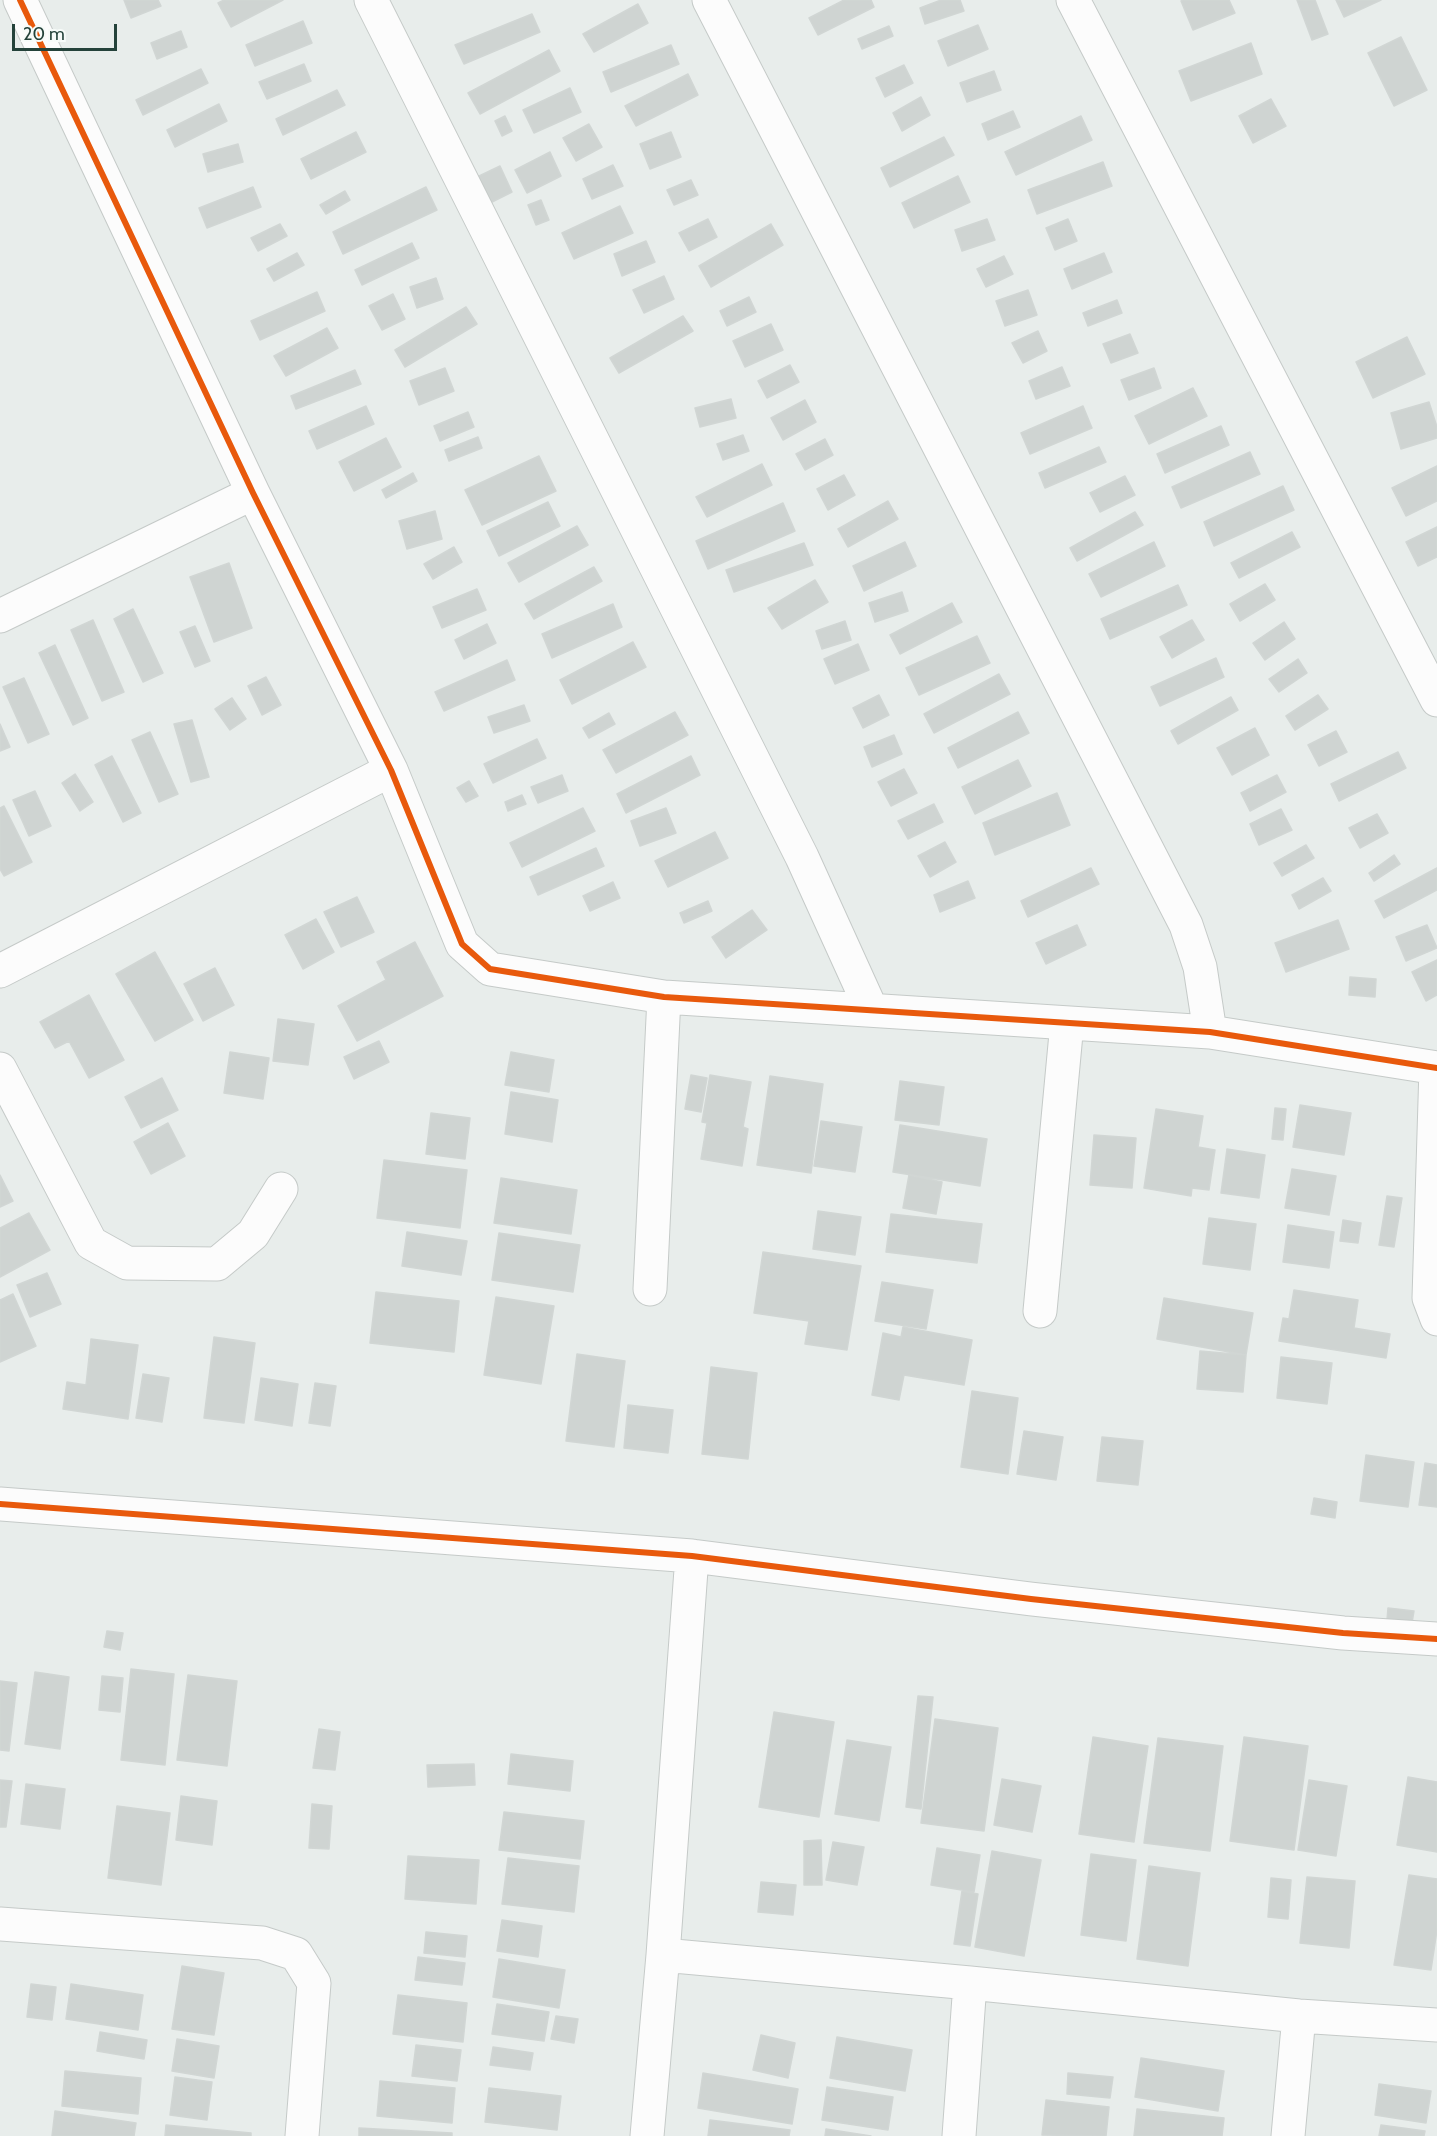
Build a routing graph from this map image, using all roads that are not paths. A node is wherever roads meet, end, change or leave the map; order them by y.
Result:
1 (20, 0) edge
2 (371, 0) edge
3 (709, 0) edge
4 (1073, 0) edge
5 (253, 493) junction
6 (0, 616) edge
7 (1437, 700) edge
8 (390, 771) junction
9 (0, 971) edge
10 (664, 997) junction
11 (871, 1009) junction
12 (1067, 1023) junction
13 (1210, 1032) junction
14 (1437, 1068) edge
15 (0, 1069) edge
16 (281, 1190) dead end
17 (650, 1289) dead end
18 (1040, 1311) dead end
19 (1437, 1318) edge
20 (0, 1504) edge
21 (692, 1556) junction
22 (1437, 1639) edge
23 (0, 1927) edge
24 (663, 1956) junction
25 (970, 1983) junction
26 (1299, 2016) junction
27 (1437, 2025) edge
28 (302, 2136) edge
29 (647, 2136) edge
30 (959, 2136) edge
31 (1288, 2136) edge

1 - 5 street
2 - 11 street
3 - 13 street
4 - 7 street
5 - 6 street
5 - 8 street
8 - 9 street
8 - 10 street
10 - 11 street
10 - 17 street
11 - 12 street
12 - 13 street
12 - 18 street
13 - 14 street
14 - 19 street
15 - 16 street
20 - 21 street
21 - 22 street
21 - 24 street
23 - 28 street
24 - 25 street
24 - 29 street
25 - 26 street
25 - 30 street
26 - 27 street
26 - 31 street

